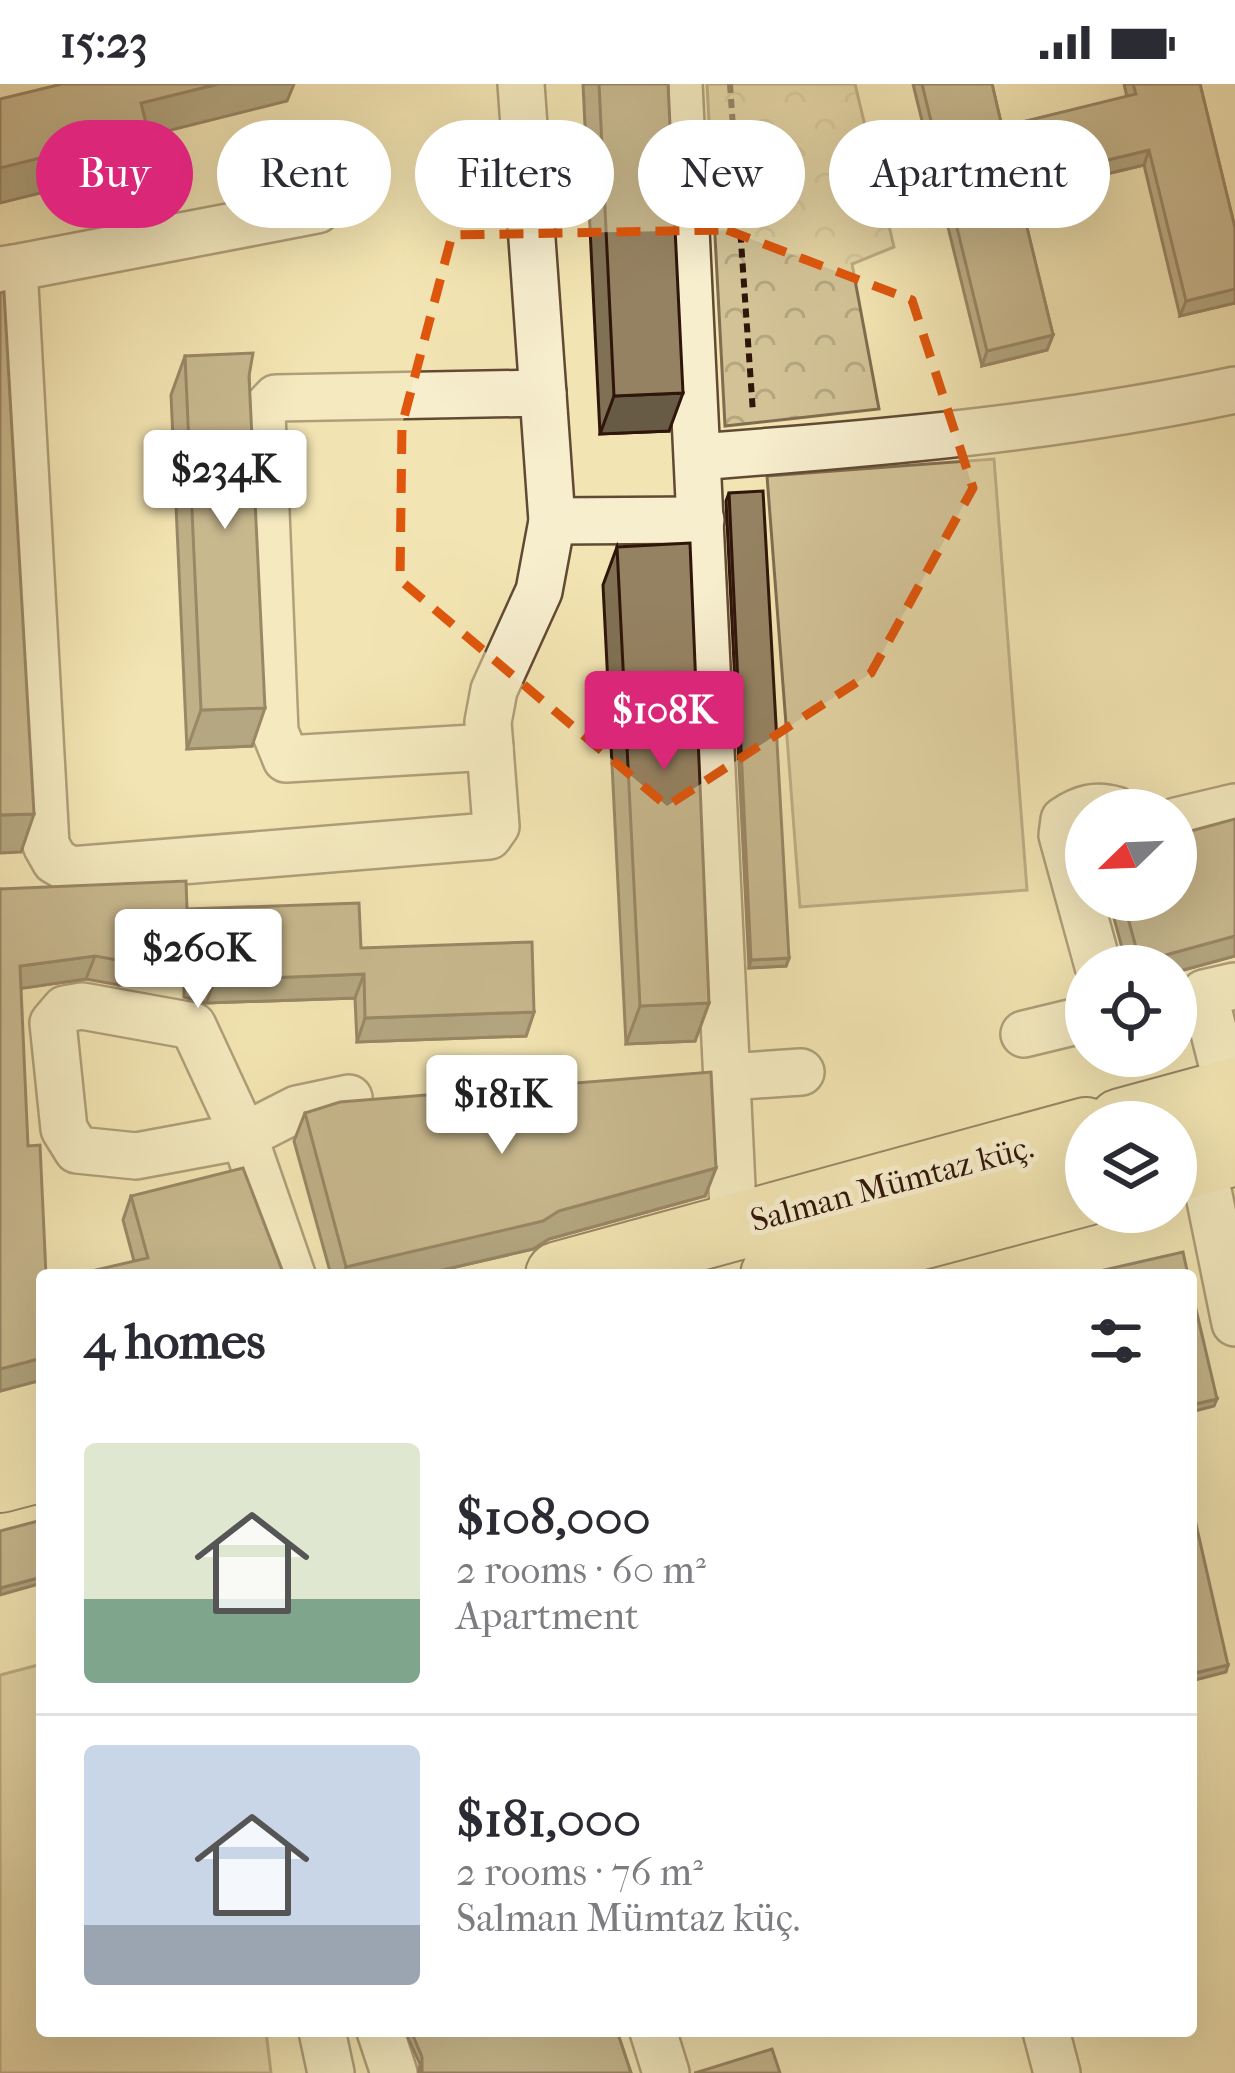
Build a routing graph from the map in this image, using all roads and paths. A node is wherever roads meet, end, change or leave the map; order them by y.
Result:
1 (521, 84) edge
2 (680, 84) edge
3 (730, 84) edge
4 (222, 228) edge
5 (7, 269) edge
6 (1235, 390) edge
7 (543, 393) junction
8 (754, 422) dead end
9 (698, 457) junction
10 (552, 520) junction
11 (701, 520) junction
12 (490, 747) junction
13 (1235, 807) edge
14 (1197, 816) edge
15 (1205, 993) edge
16 (1065, 1024) edge
17 (1024, 1034) dead end
18 (801, 1072) dead end
19 (727, 1077) junction
20 (349, 1098) edge
21 (1219, 1130) edge
22 (244, 1136) junction
23 (1065, 1140) edge
24 (1065, 1199) edge
25 (754, 1251) edge
26 (872, 1262) edge
27 (290, 1269) edge
28 (608, 1269) edge
29 (1235, 1323) edge
30 (36, 1417) edge
31 (0, 1427) edge
32 (36, 1470) edge
33 (0, 1479) edge
34 (323, 2037) edge
35 (382, 2037) edge
36 (655, 2037) edge
37 (1048, 2037) edge
38 (331, 2073) edge
39 (394, 2073) edge
40 (666, 2073) edge
41 (1057, 2073) edge

1 - 7 lane
2 - 9 lane
3 - 8 path
4 - 5 lane
5 - 12 lane
6 - 9 lane
7 - 10 lane
7 - 12 lane
9 - 11 lane
10 - 11 lane
10 - 12 lane
11 - 19 lane
13 - 14 lane
15 - 21 lane
16 - 17 lane
18 - 19 lane
19 - 25 lane
20 - 22 lane
21 - 29 lane
22 - 22 lane
22 - 27 lane
23 - 25 highway, Salman Mümtaz küç.
24 - 26 highway
25 - 26 highway
25 - 28 highway, Salman Mümtaz küç.
30 - 31 highway
32 - 33 highway
34 - 38 lane
35 - 39 lane
36 - 40 lane
37 - 41 lane

